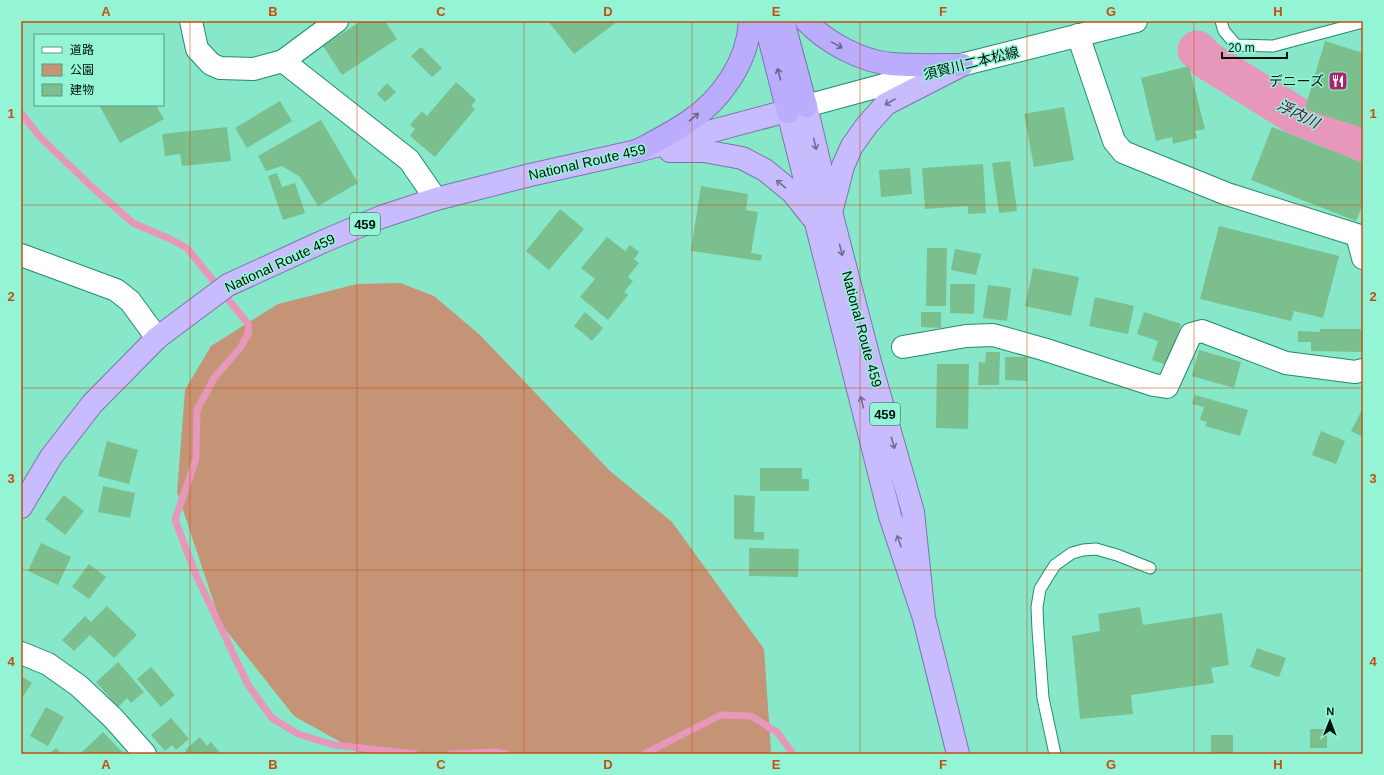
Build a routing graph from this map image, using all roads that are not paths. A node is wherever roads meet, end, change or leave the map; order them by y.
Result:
1 (191, 21) edge
2 (337, 21) edge
3 (750, 21) edge
4 (765, 21) edge
5 (783, 21) edge
6 (806, 21) edge
7 (1136, 21) edge
8 (1221, 21) edge
9 (1363, 22) edge
10 (1078, 35) junction
11 (283, 61) junction
12 (962, 65) junction
13 (797, 109) junction
14 (637, 151) junction
15 (436, 199) junction
16 (824, 217) junction
17 (1360, 236) edge
18 (21, 255) edge
19 (1363, 258) edge
20 (157, 338) junction
21 (903, 347) dead end
22 (1363, 370) edge
23 (21, 507) edge
24 (1150, 568) dead end
25 (21, 653) edge
26 (145, 754) edge
27 (958, 754) edge
28 (1055, 754) edge

1 - 11 street
2 - 11 street
14 -> 3 highway
13 -> 4 highway
5 - 13 highway
6 -> 12 highway
7 - 10 street, 須賀川二本松線
8 - 9 lane
10 - 12 street, 須賀川二本松線
10 - 17 street
11 - 15 street
12 - 13 street, 須賀川二本松線
12 -> 16 highway
13 - 14 highway, National Route 459 / 459
13 - 16 highway, National Route 459 / 459
14 - 15 highway, National Route 459 / 459
16 -> 14 highway
15 - 20 highway, National Route 459 / 459
16 - 27 highway, National Route 459 / 459
17 - 19 street
18 - 20 street
20 - 23 highway, National Route 459 / 459
21 - 22 street
24 - 28 lane
25 - 26 street

